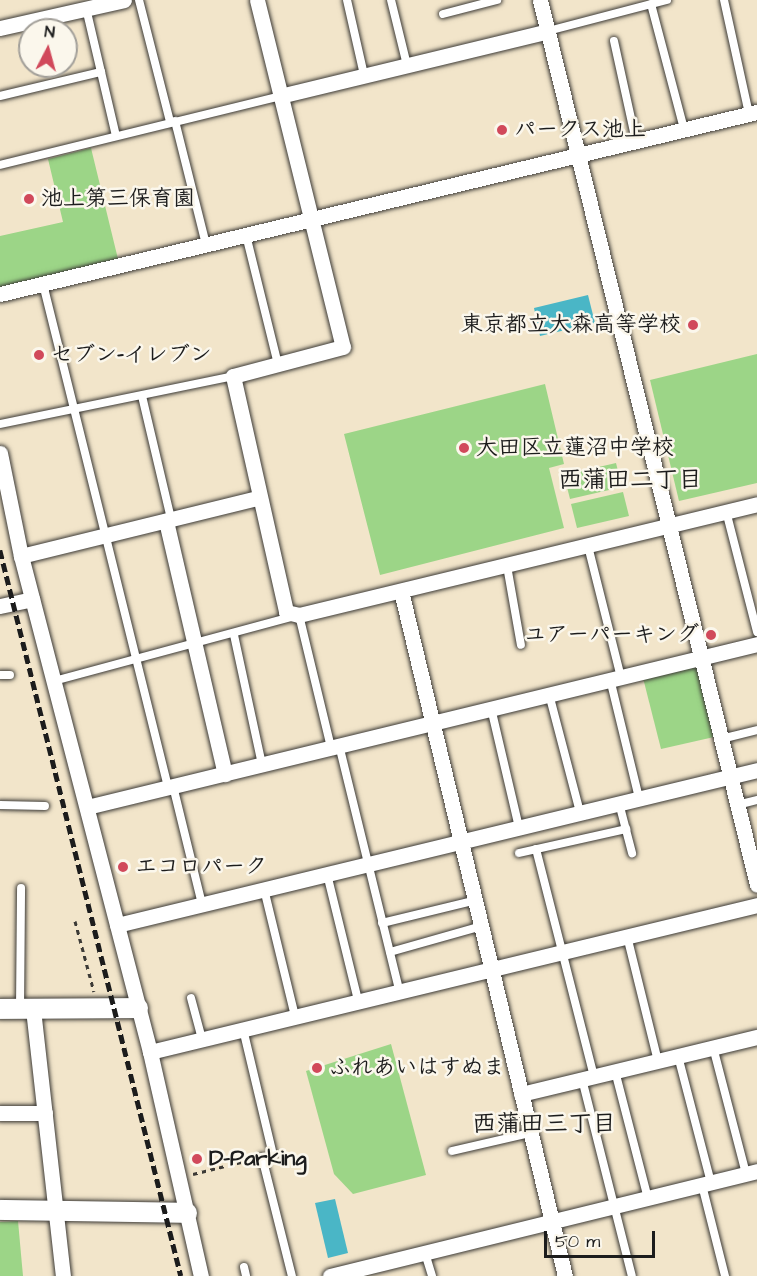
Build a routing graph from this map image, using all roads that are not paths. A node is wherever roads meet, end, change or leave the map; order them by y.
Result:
1 (124, 0) edge
2 (139, 0) edge
3 (257, 0) edge
4 (347, 0) edge
5 (391, 0) edge
6 (497, 0) edge
7 (540, 0) edge
8 (667, 0) edge
9 (724, 0) edge
10 (651, 4) junction
11 (95, 5) edge
12 (443, 14) dead end
13 (0, 28) edge
14 (548, 31) junction
15 (614, 41) dead end
16 (407, 65) junction
17 (101, 72) junction
18 (364, 75) junction
19 (0, 96) edge
20 (280, 96) junction
21 (753, 113) edge
22 (172, 122) junction
23 (684, 129) junction
24 (116, 136) junction
25 (636, 141) junction
26 (578, 155) junction
27 (0, 165) edge
28 (310, 219) junction
29 (246, 235) junction
30 (206, 244) junction
31 (43, 284) junction
32 (0, 294) edge
33 (278, 364) junction
34 (233, 376) junction
35 (142, 396) junction
36 (74, 408) junction
37 (0, 424) edge
38 (0, 453) edge
39 (258, 498) junction
40 (757, 504) edge
41 (726, 511) junction
42 (168, 520) junction
43 (669, 525) junction
44 (106, 536) junction
45 (588, 546) junction
46 (21, 556) junction
47 (507, 566) junction
48 (401, 591) junction
49 (32, 599) junction
50 (0, 606) edge
51 (296, 616) junction
52 (757, 632) edge
53 (234, 635) junction
54 (757, 644) edge
55 (195, 645) junction
56 (521, 645) dead end
57 (701, 658) junction
58 (137, 659) junction
59 (0, 675) edge
60 (10, 675) dead end
61 (615, 678) junction
62 (54, 681) junction
63 (549, 694) junction
64 (491, 708) junction
65 (433, 722) junction
66 (757, 730) edge
67 (721, 739) junction
68 (335, 746) junction
69 (262, 764) junction
70 (757, 770) edge
71 (225, 774) junction
72 (730, 776) junction
73 (171, 787) junction
74 (639, 798) junction
75 (757, 800) edge
76 (619, 803) junction
77 (0, 805) edge
78 (737, 805) junction
79 (45, 806) dead end
80 (87, 807) junction
81 (580, 812) junction
82 (519, 827) junction
83 (626, 829) junction
84 (461, 840) junction
85 (536, 849) junction
86 (753, 849) edge
87 (519, 853) dead end
88 (632, 853) dead end
89 (368, 864) junction
90 (327, 874) junction
91 (757, 885) edge
92 (21, 888) dead end
93 (263, 889) junction
94 (476, 900) junction
95 (202, 904) junction
96 (757, 905) edge
97 (382, 924) junction
98 (117, 925) junction
99 (482, 926) junction
100 (627, 936) junction
101 (562, 951) junction
102 (390, 952) junction
103 (490, 968) junction
104 (399, 990) junction
105 (191, 998) dead end
106 (358, 1000) junction
107 (138, 1008) junction
108 (0, 1009) edge
109 (27, 1009) junction
110 (295, 1016) junction
111 (243, 1029) junction
112 (757, 1037) edge
113 (202, 1039) junction
114 (713, 1047) junction
115 (150, 1052) junction
116 (678, 1056) junction
117 (658, 1061) junction
118 (615, 1071) junction
119 (588, 1078) junction
120 (520, 1094) junction
121 (0, 1113) edge
122 (45, 1113) junction
123 (530, 1133) junction
124 (452, 1151) dead end
125 (273, 1155) dead end
126 (262, 1157) road end
127 (751, 1173) edge
128 (706, 1184) junction
129 (648, 1199) junction
130 (615, 1207) junction
131 (0, 1210) edge
132 (56, 1211) junction
133 (187, 1213) junction
134 (551, 1223) junction
135 (425, 1253) junction
136 (244, 1267) dead end
137 (63, 1276) edge
138 (201, 1276) edge
139 (246, 1276) edge
140 (292, 1276) edge
141 (330, 1276) edge
142 (432, 1276) edge
143 (565, 1276) edge
144 (632, 1276) edge
145 (725, 1276) edge

1 - 11 street
2 - 22 lane
3 - 20 street
4 - 18 lane
5 - 16 lane
6 - 12 lane
7 - 14 street
8 - 10 lane
9 - 21 lane
10 - 14 lane
10 - 23 lane
11 - 13 street
11 - 17 lane
14 - 16 street
14 - 26 street
15 - 25 lane
16 - 18 street
17 - 19 lane
17 - 24 lane
18 - 20 street
20 - 22 lane
20 - 28 street
21 - 23 street
22 - 24 lane
22 - 30 lane
23 - 25 street
24 - 27 lane
25 - 26 street
26 - 28 street
26 - 43 street
28 - 29 street
28 - 33 street
29 - 30 street
29 - 33 lane
30 - 31 street
31 - 32 street
31 - 36 lane
33 - 34 street
34 - 35 lane
34 - 39 street
35 - 36 lane
35 - 42 lane
36 - 37 lane
36 - 44 lane
38 - 46 street
39 - 42 street
39 - 51 street
40 - 41 street
41 - 43 street
41 - 52 lane
42 - 44 street
42 - 55 street
43 - 45 street
43 - 57 street
44 - 46 street
44 - 58 lane
45 - 47 street
45 - 61 lane
46 - 49 street
47 - 48 street
47 - 56 lane
48 - 51 street
48 - 65 street
49 - 50 street
49 - 62 street
51 - 53 lane
51 - 68 lane
53 - 55 lane
53 - 69 lane
54 - 57 street
55 - 58 lane
55 - 71 street
57 - 61 street
57 - 67 street
58 - 62 lane
58 - 73 lane
59 - 60 lane
61 - 63 street
61 - 74 lane
62 - 80 street
63 - 64 street
63 - 81 lane
64 - 65 street
64 - 82 lane
65 - 68 street
65 - 84 street
66 - 67 lane
67 - 72 street
68 - 69 street
68 - 89 lane
69 - 71 street
70 - 72 street
71 - 73 street
72 - 74 street
72 - 78 street
73 - 80 street
73 - 95 lane
74 - 76 street
75 - 78 lane
76 - 81 street
76 - 83 lane
77 - 79 lane
78 - 86 street
80 - 98 street
81 - 82 street
82 - 84 street
83 - 85 lane
83 - 88 lane
84 - 89 street
84 - 94 street
85 - 87 lane
85 - 101 lane
86 - 91 street
89 - 90 street
89 - 97 lane
90 - 93 street
90 - 106 lane
92 - 109 lane
93 - 95 street
93 - 110 lane
94 - 97 lane
94 - 99 street
95 - 98 street
96 - 100 street
97 - 102 lane
98 - 107 street
99 - 102 lane
99 - 103 street
100 - 101 street
100 - 117 lane
101 - 103 street
101 - 119 lane
102 - 104 lane
103 - 104 street
103 - 120 street
104 - 106 street
105 - 113 lane
106 - 110 street
107 - 109 street
107 - 115 street
108 - 109 street
109 - 122 street
110 - 111 street
111 - 113 street
111 - 125 lane
112 - 114 street
113 - 115 street
114 - 116 street
114 - 127 lane
115 - 133 street
116 - 117 street
116 - 128 lane
117 - 118 street
118 - 119 street
118 - 129 lane
119 - 120 street
119 - 130 lane
120 - 123 street
121 - 122 street
122 - 132 street
123 - 124 lane
123 - 134 street
126 - 140 lane
127 - 128 street
128 - 129 street
128 - 145 lane
129 - 130 street
130 - 134 street
130 - 144 lane
131 - 132 street
132 - 133 street
132 - 137 street
133 - 138 street
134 - 135 street
134 - 143 street
135 - 141 street
135 - 142 lane
136 - 139 lane

